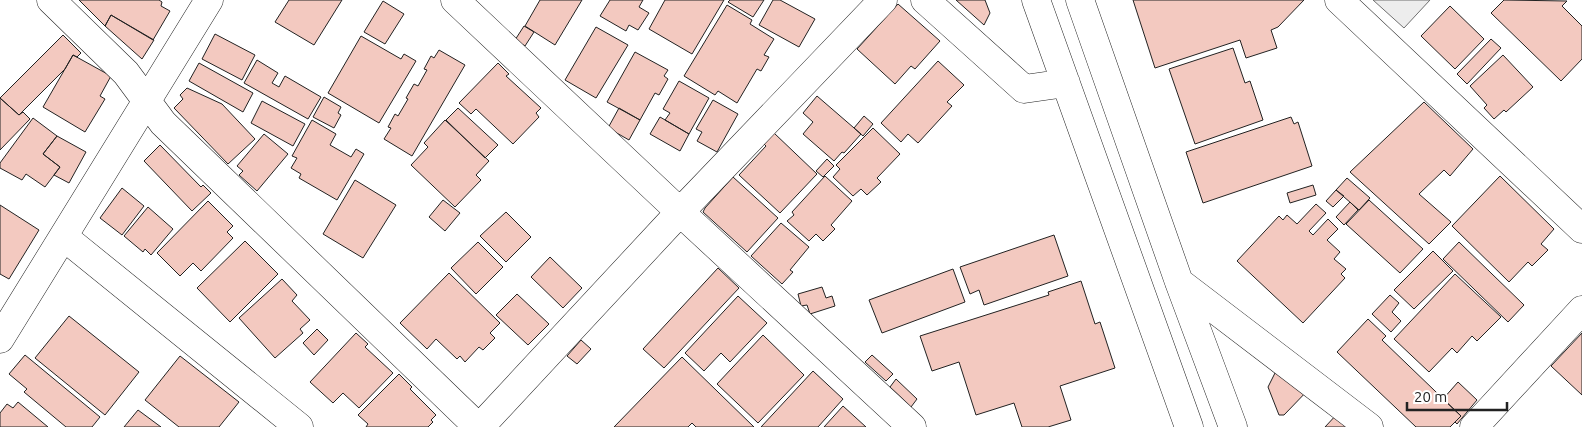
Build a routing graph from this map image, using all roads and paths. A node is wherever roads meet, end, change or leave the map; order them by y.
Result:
1 (51, 0) edge
2 (209, 0) edge
3 (455, 0) edge
4 (883, 0) edge
5 (925, 0) edge
6 (1036, 0) edge
7 (1080, 0) edge
8 (1339, 0) edge
9 (1066, 83) junction
10 (147, 100) junction
11 (680, 212) junction
12 (1582, 229) edge
13 (64, 237) junction
14 (1179, 282) junction
15 (1582, 310) edge
16 (0, 339) edge
17 (299, 427) edge
18 (479, 427) edge
19 (912, 427) edge
20 (1189, 427) edge
21 (1232, 427) edge
22 (1369, 427) edge
23 (1474, 427) edge

1 - 10 street
2 - 10 street
3 - 11 street
4 - 11 street
5 - 9 street
6 - 9 street
7 - 14 street
8 - 12 street
9 - 20 street
10 - 13 street
10 - 18 street
11 - 18 street
11 - 19 street
13 - 16 street
13 - 17 street
14 - 21 street
14 - 22 street
15 - 23 street

